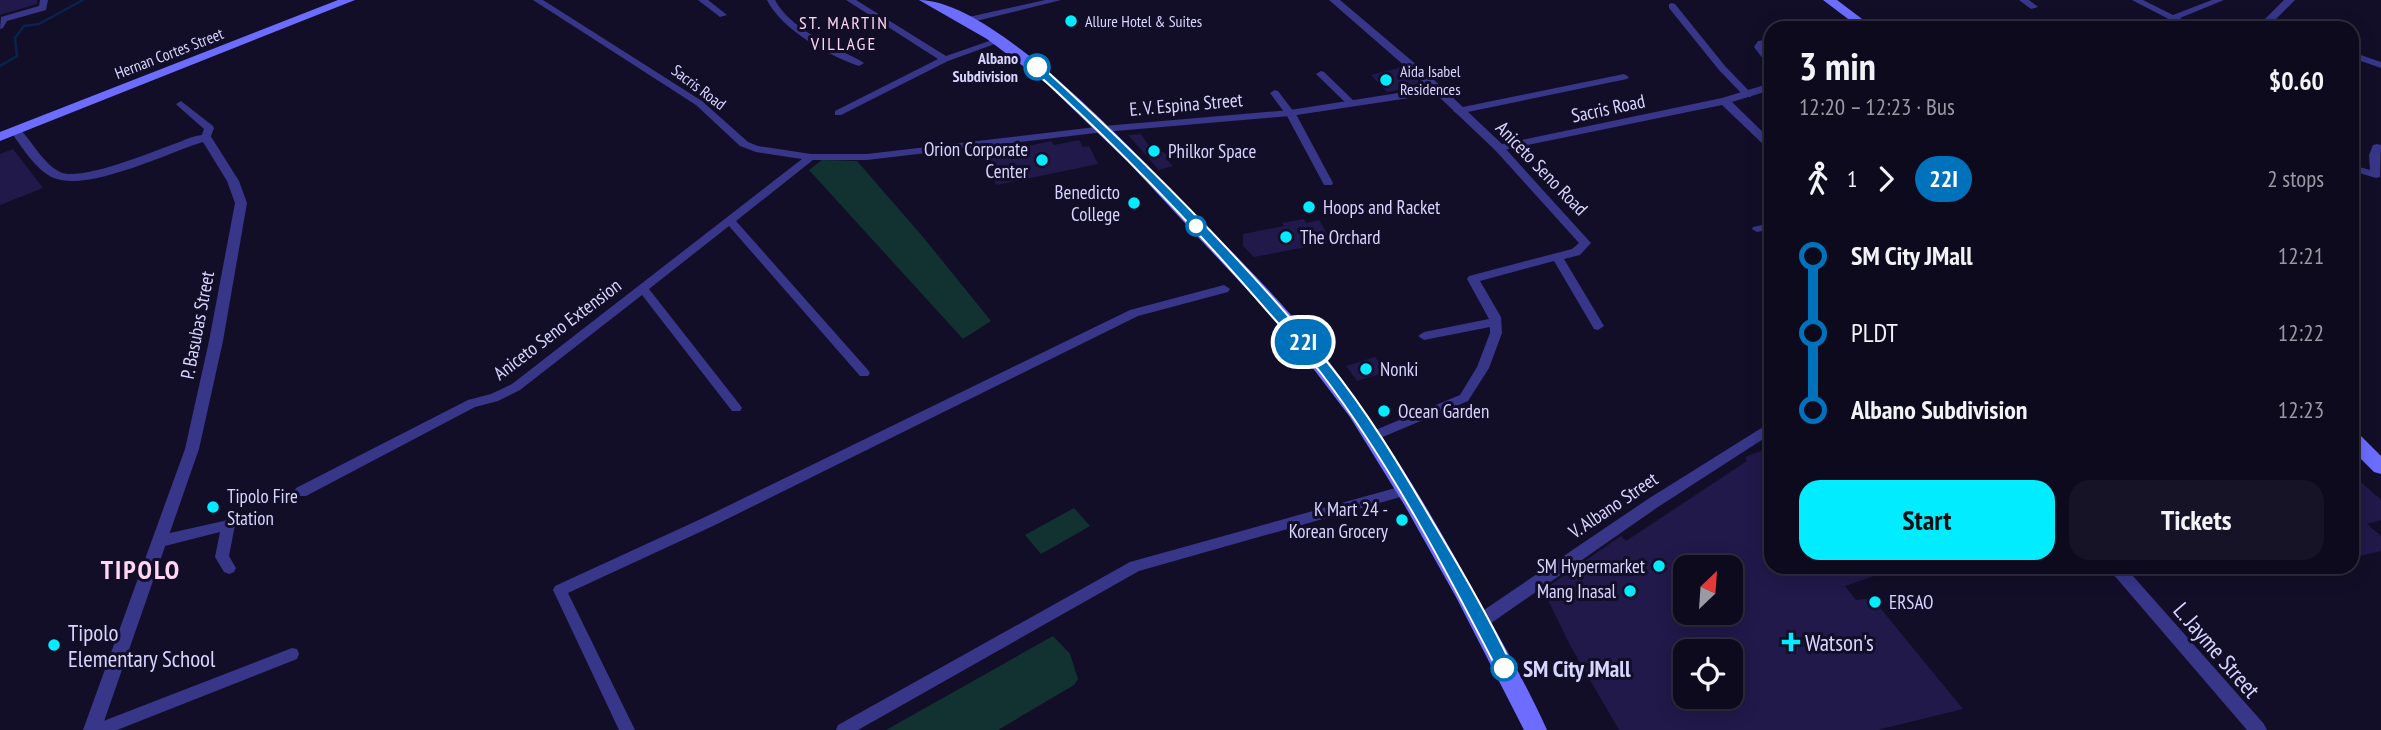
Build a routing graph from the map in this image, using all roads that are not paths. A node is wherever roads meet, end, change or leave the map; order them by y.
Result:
1 (44, 0) edge
2 (349, 0) edge
3 (537, 0) edge
4 (702, 0) edge
5 (771, 0) edge
6 (850, 0) edge
7 (925, 0) edge
8 (1057, 0) edge
9 (1334, 0) edge
10 (1829, 0) edge
11 (2023, 0) edge
12 (2136, 0) edge
13 (2220, 0) edge
14 (2285, 2) edge
15 (1672, 6) dead end
16 (2034, 7) dead end
17 (723, 15) dead end
18 (2173, 18) junction
19 (964, 21) junction
20 (1858, 21) edge
21 (2179, 21) edge
22 (2269, 21) edge
23 (0, 26) edge
24 (998, 41) junction
25 (2359, 57) edge
26 (946, 59) junction
27 (859, 63) dead end
28 (2381, 65) edge
29 (1321, 74) dead end
30 (1624, 77) dead end
31 (1764, 89) edge
32 (1437, 90) junction
33 (1275, 93) dead end
34 (1748, 95) junction
35 (1724, 102) junction
36 (1351, 103) junction
37 (181, 104) dead end
38 (1458, 111) junction
39 (838, 113) dead end
40 (1290, 113) junction
41 (1104, 129) junction
42 (16, 131) junction
43 (0, 136) edge
44 (206, 137) junction
45 (1764, 139) edge
46 (1499, 148) junction
47 (2377, 148) dead end
48 (811, 157) junction
49 (854, 157) joint
50 (2359, 170) edge
51 (1328, 183) dead end
52 (731, 222) junction
53 (1764, 228) edge
54 (1757, 229) dead end
55 (1557, 257) junction
56 (643, 289) junction
57 (1224, 289) dead end
58 (1496, 322) junction
59 (1598, 326) dead end
60 (1424, 336) dead end
61 (864, 373) dead end
62 (736, 408) dead end
63 (1764, 432) edge
64 (1373, 436) junction
65 (2359, 446) edge
66 (2381, 467) edge
67 (1406, 490) junction
68 (301, 492) dead end
69 (161, 541) junction
70 (229, 568) dead end
71 (2121, 574) edge
72 (1480, 621) junction
73 (292, 654) dead end
74 (92, 730) edge
75 (99, 730) edge
76 (627, 730) edge
77 (844, 730) edge
78 (1536, 730) edge
79 (2258, 730) edge

1 - 23 street
2 - 42 main road, Hernan Cortes Street
3 - 48 street, Sacris Road
4 - 17 street
5 - 27 street
6 - 26 street
7 - 19 main road
8 - 19 street
9 - 32 street, Aniceto Seno Road
10 - 20 main road
11 - 16 street
12 - 18 street
13 - 18 street
14 - 22 street
15 - 34 street
18 - 21 street
19 - 24 main road
24 - 26 street
24 - 41 main road
25 - 28 street
26 - 39 street
29 - 36 street
30 - 38 street
31 - 34 street, Sacris Road
32 - 36 street, E. V. Espina Street
32 - 38 street, Aniceto Seno Road
33 - 40 street
34 - 35 street, Sacris Road
35 - 45 street
35 - 46 street, Sacris Road
36 - 40 street, E. V. Espina Street
37 - 44 street
38 - 46 street, Aniceto Seno Road
40 - 41 street, E. V. Espina Street
40 - 51 street
41 - 49 street, E. V. Espina Street
41 - 64 main road
42 - 43 main road, Hernan Cortes Street
42 - 44 street
44 - 69 street, P. Basubas Street
46 - 55 street, Aniceto Seno Road
47 - 50 street
48 - 49 street, Sacris Road
48 - 52 street, Aniceto Seno Extension
52 - 56 street, Aniceto Seno Extension
52 - 61 street
53 - 54 street
55 - 58 street, Aniceto Seno Road
55 - 59 street
56 - 62 street
56 - 68 street, Aniceto Seno Extension
57 - 76 street
58 - 60 street
58 - 64 street
63 - 72 street, V. Albano Street
64 - 67 main road
65 - 66 main road
67 - 72 main road
67 - 77 street
69 - 70 street
69 - 74 street, P. Basubas Street
71 - 79 street, L. Jayme Street
72 - 78 main road
73 - 75 street

